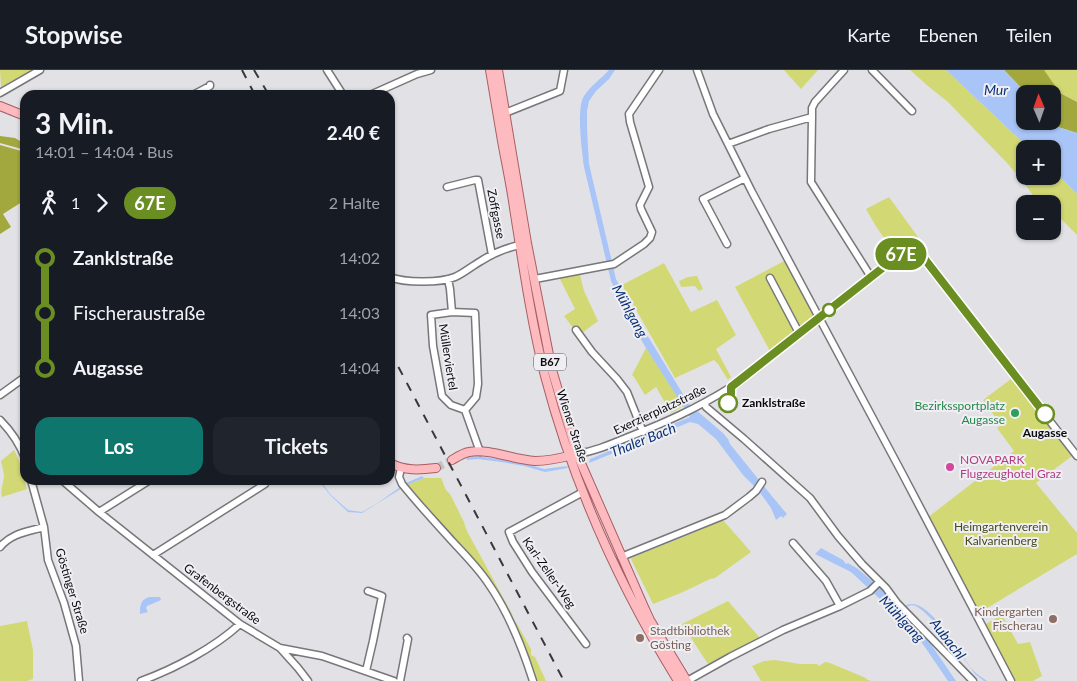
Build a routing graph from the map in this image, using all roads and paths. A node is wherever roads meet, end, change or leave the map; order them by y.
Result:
1 (40, 70) edge
2 (327, 70) edge
3 (431, 70) edge
4 (490, 70) edge
5 (498, 70) edge
6 (564, 70) edge
7 (659, 70) edge
8 (697, 70) edge
9 (844, 70) edge
10 (872, 70) edge
11 (210, 84) dead end
12 (202, 90) edge
13 (340, 90) edge
14 (381, 90) edge
15 (0, 92) edge
16 (0, 106) edge
17 (912, 111) dead end
18 (505, 113) junction
19 (20, 114) edge
20 (812, 116) junction
21 (728, 144) junction
22 (745, 178) junction
23 (446, 187) dead end
24 (524, 244) junction
25 (727, 244) dead end
26 (492, 255) junction
27 (871, 277) junction
28 (770, 278) dead end
29 (395, 279) edge
30 (448, 279) junction
31 (535, 280) junction
32 (452, 312) junction
33 (819, 318) junction
34 (576, 330) dead end
35 (799, 333) junction
36 (20, 381) edge
37 (0, 395) edge
38 (705, 403) junction
39 (465, 410) junction
40 (0, 420) edge
41 (643, 432) junction
42 (20, 446) edge
43 (480, 452) junction
44 (1076, 454) edge
45 (573, 455) junction
46 (452, 460) tunnel mouth
47 (395, 465) edge
48 (404, 468) junction
49 (436, 468) tunnel mouth
50 (762, 482) dead end
51 (32, 485) edge
52 (68, 485) edge
53 (142, 485) edge
54 (262, 485) edge
55 (583, 492) junction
56 (99, 512) junction
57 (44, 528) junction
58 (793, 543) dead end
59 (0, 547) edge
60 (153, 555) junction
61 (621, 557) junction
62 (878, 583) junction
63 (368, 591) dead end
64 (840, 606) junction
65 (240, 624) junction
66 (407, 638) dead end
67 (586, 644) dead end
68 (280, 648) junction
69 (366, 671) junction
70 (78, 681) edge
71 (141, 681) edge
72 (308, 681) edge
73 (394, 681) edge
74 (400, 681) edge
75 (533, 681) edge
76 (678, 681) edge
77 (687, 681) edge
78 (973, 681) edge
79 (1011, 681) edge

1 - 15 street
2 - 13 street
3 - 14 street
4 - 24 main road, Wiener Straße / B67
5 - 18 main road, Wiener Straße / B67
6 - 18 street
7 - 31 street
8 - 21 street
9 - 20 street
10 - 17 street
11 - 12 street
16 - 19 main road
18 - 24 main road, Wiener Straße / B67
20 - 21 street
20 - 27 street
21 - 22 street
22 - 25 street
22 - 33 street
23 - 26 street, Zoffgasse
24 - 26 street
24 - 31 main road, Wiener Straße / B67
24 - 45 main road, Wiener Straße / B67
26 - 30 street
27 - 33 street, Exerzierplatzstraße
27 - 44 street, Exerzierplatzstraße
28 - 35 street
29 - 30 street
30 - 32 street, Müllerviertel
31 - 45 main road, Wiener Straße / B67
32 - 39 street, Müllerviertel
32 - 39 street, Müllerviertel
33 - 35 street, Exerzierplatzstraße
33 - 79 street
34 - 41 street
35 - 38 street, Exerzierplatzstraße
36 - 37 street
38 - 41 street, Exerzierplatzstraße
38 - 62 street
39 - 43 street
40 - 42 street
41 - 45 street, Exerzierplatzstraße
43 - 45 main road, Exerzierplatzstraße
43 - 46 main road, Exerzierplatzstraße
45 - 55 main road, Wiener Straße / B67
45 - 61 main road, Wiener Straße / B67
47 - 48 main road
48 - 49 main road
48 - 75 street
50 - 61 street
51 - 57 street, Göstinger Straße
52 - 56 street, Grafenbergstraße
53 - 56 street
54 - 60 street
55 - 67 street, Karl-Zeller-Weg
55 - 76 main road, Wiener Straße / B67
56 - 60 street, Grafenbergstraße
57 - 59 street
57 - 70 street, Göstinger Straße
58 - 64 street
60 - 65 street, Grafenbergstraße
61 - 77 main road, Wiener Straße / B67
62 - 64 street
62 - 78 street
63 - 69 street
64 - 77 street, Wiener Straße
65 - 68 street, Grafenbergstraße
65 - 71 street
66 - 74 street
68 - 69 street, Grafenbergstraße
68 - 72 street
69 - 73 street, Grafenbergstraße

